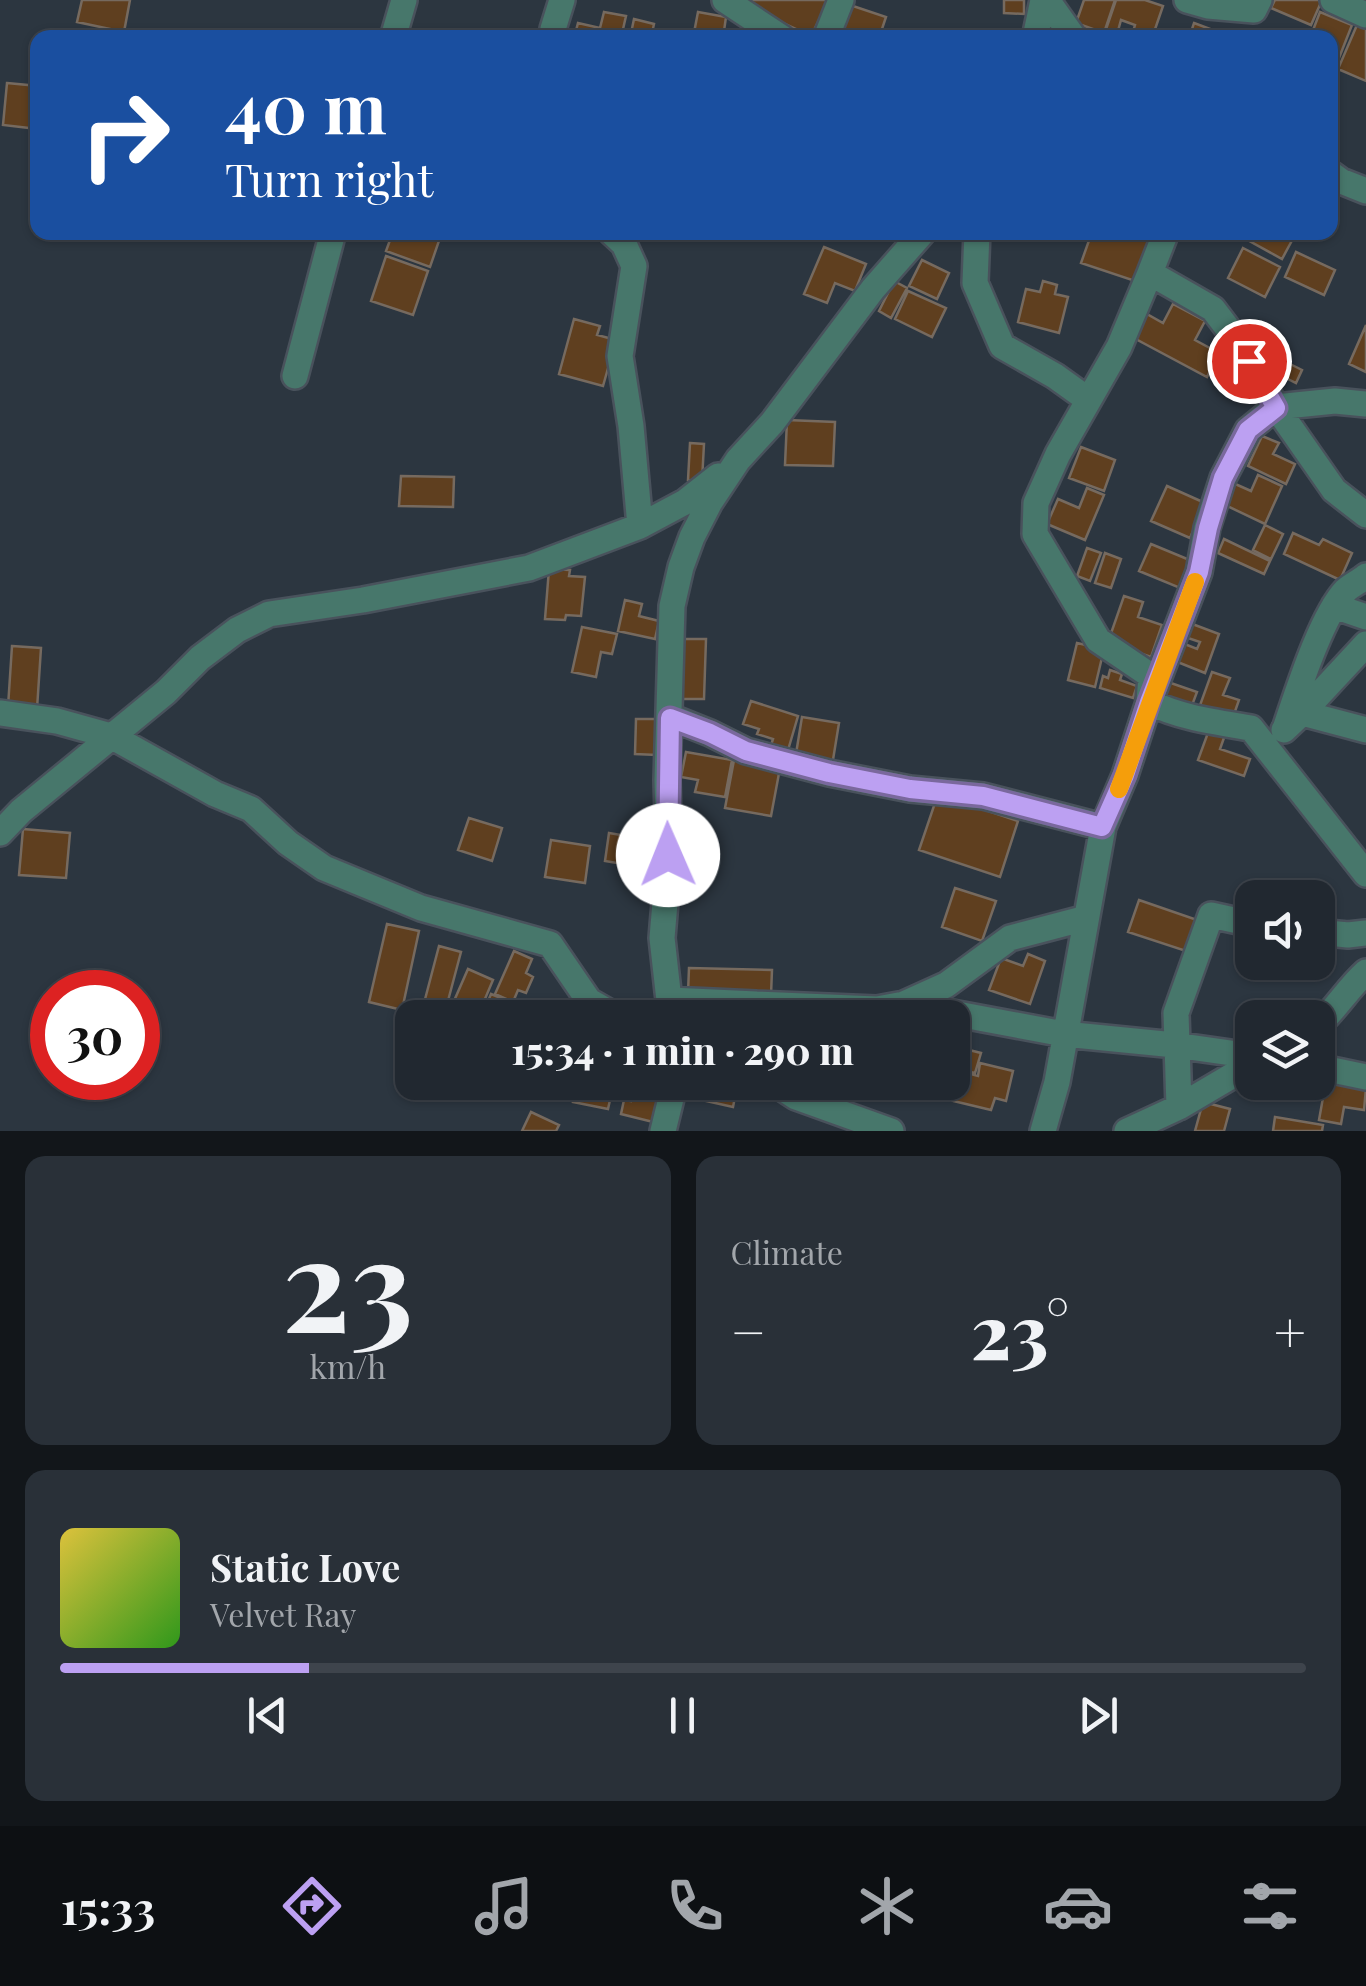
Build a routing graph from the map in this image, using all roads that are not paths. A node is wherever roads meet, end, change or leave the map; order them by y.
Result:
1 (404, 0) edge
2 (562, 0) edge
3 (725, 0) edge
4 (841, 0) edge
5 (1045, 0) edge
6 (1187, 0) edge
7 (1259, 0) edge
8 (1333, 0) edge
9 (1366, 15) edge
10 (395, 30) edge
11 (553, 30) edge
12 (770, 30) edge
13 (829, 30) edge
14 (1037, 30) edge
15 (1068, 30) edge
16 (1338, 179) edge
17 (1366, 191) edge
18 (331, 240) edge
19 (619, 240) edge
20 (916, 240) edge
21 (977, 240) edge
22 (1163, 240) edge
23 (1150, 274) junction
24 (295, 376) dead end
25 (1087, 399) junction
26 (1366, 404) edge
27 (1276, 408) junction
28 (738, 460) junction
29 (1366, 515) edge
30 (640, 526) junction
31 (1366, 576) edge
32 (1334, 606) junction
33 (1366, 617) edge
34 (1366, 644) edge
35 (1149, 702) junction
36 (0, 713) edge
37 (670, 718) junction
38 (1294, 721) junction
39 (1366, 730) edge
40 (111, 736) junction
41 (1265, 748) junction
42 (1102, 827) junction
43 (0, 832) edge
44 (1366, 874) edge
45 (1086, 918) junction
46 (1235, 920) edge
47 (1366, 933) edge
48 (1335, 934) edge
49 (1366, 972) edge
50 (588, 1000) edge
51 (670, 1000) edge
52 (913, 1000) edge
53 (1335, 1008) edge
54 (970, 1016) edge
55 (1064, 1034) junction
56 (1175, 1044) junction
57 (1235, 1053) edge
58 (1335, 1070) edge
59 (1235, 1074) edge
60 (1366, 1077) edge
61 (670, 1100) edge
62 (802, 1100) edge
63 (1179, 1107) junction
64 (663, 1131) edge
65 (891, 1131) edge
66 (1043, 1131) edge
67 (1127, 1131) edge

1 - 10 street
2 - 11 street
3 - 12 street
4 - 13 street
5 - 14 street
5 - 15 street
6 - 7 street
8 - 9 street
16 - 17 street
18 - 24 street
19 - 30 street
20 - 28 street
21 - 25 street
22 - 23 street
23 - 25 street
23 - 27 street
25 - 35 street
26 - 27 street
27 - 29 street
27 - 35 street
28 - 30 street
28 - 37 street
30 - 40 street
31 - 32 street
32 - 33 street
32 - 38 street
34 - 38 street
35 - 41 street
35 - 42 street
36 - 40 street
37 - 42 street
37 - 51 street
38 - 39 street
38 - 41 street
40 - 43 street
40 - 50 street
41 - 44 street
42 - 45 street
45 - 52 street
45 - 55 street
46 - 56 street
47 - 48 street
49 - 53 street
54 - 55 street
55 - 56 street
55 - 66 street
56 - 57 street
56 - 63 street
58 - 60 street
59 - 63 street
61 - 64 street
62 - 65 street
63 - 67 street

